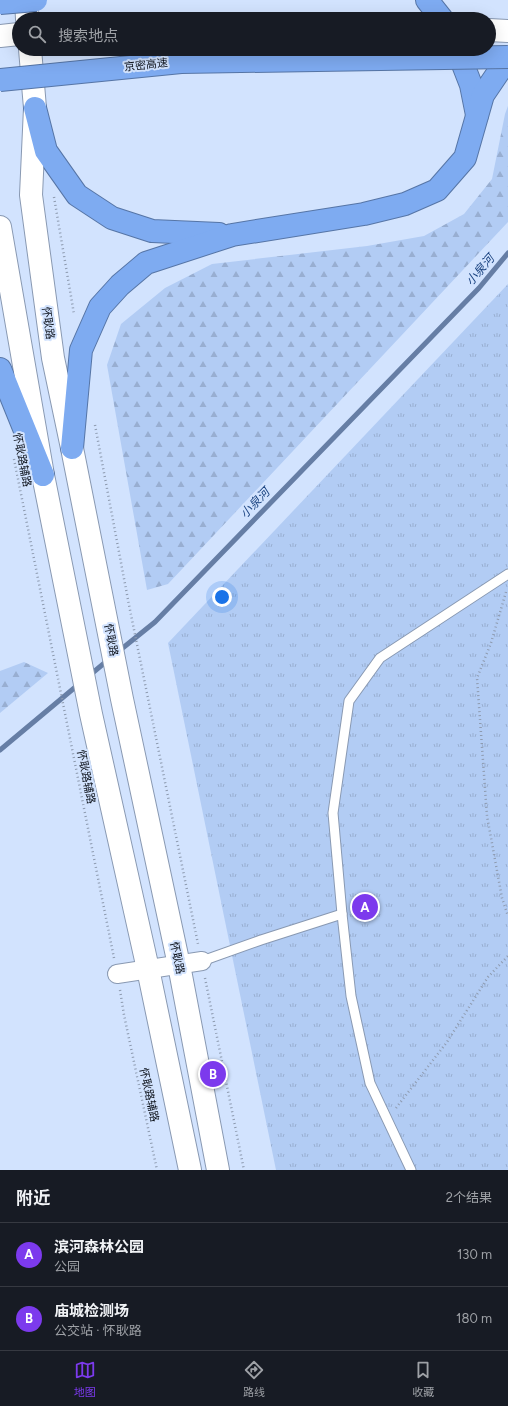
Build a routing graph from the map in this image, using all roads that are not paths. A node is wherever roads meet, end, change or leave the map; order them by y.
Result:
1 (26, 0) edge
2 (36, 0) edge
3 (428, 0) edge
4 (0, 3) edge
5 (27, 12) edge
6 (437, 12) edge
7 (496, 30) edge
8 (508, 31) edge
9 (12, 35) edge
10 (0, 36) edge
11 (31, 56) edge
12 (460, 56) edge
13 (508, 58) edge
14 (0, 80) edge
15 (35, 108) junction
16 (477, 115) junction
17 (0, 227) edge
18 (232, 235) junction
19 (0, 369) edge
20 (72, 448) junction
21 (44, 475) junction
22 (508, 574) edge
23 (342, 914) junction
24 (202, 961) joint
25 (179, 965) junction
26 (148, 969) junction
27 (117, 974) road end
28 (190, 1170) edge
29 (218, 1170) edge
30 (411, 1170) edge

1 - 5 main road
2 - 4 highway, bridge
3 - 6 highway
7 - 8 main road
9 - 10 main road
11 - 15 main road, 怀耿路
12 - 16 highway
13 - 14 highway, 京密高速, bridge
13 - 16 highway
15 - 18 highway
15 - 20 main road, 怀耿路
16 - 18 highway
17 - 21 main road
18 - 20 highway
19 - 21 highway
20 - 25 main road, 怀耿路
21 - 26 main road
22 - 23 lane
23 - 24 lane
23 - 30 lane
24 - 25 street
25 - 26 street
25 - 29 main road, 怀耿路
26 - 27 street
26 - 28 main road

